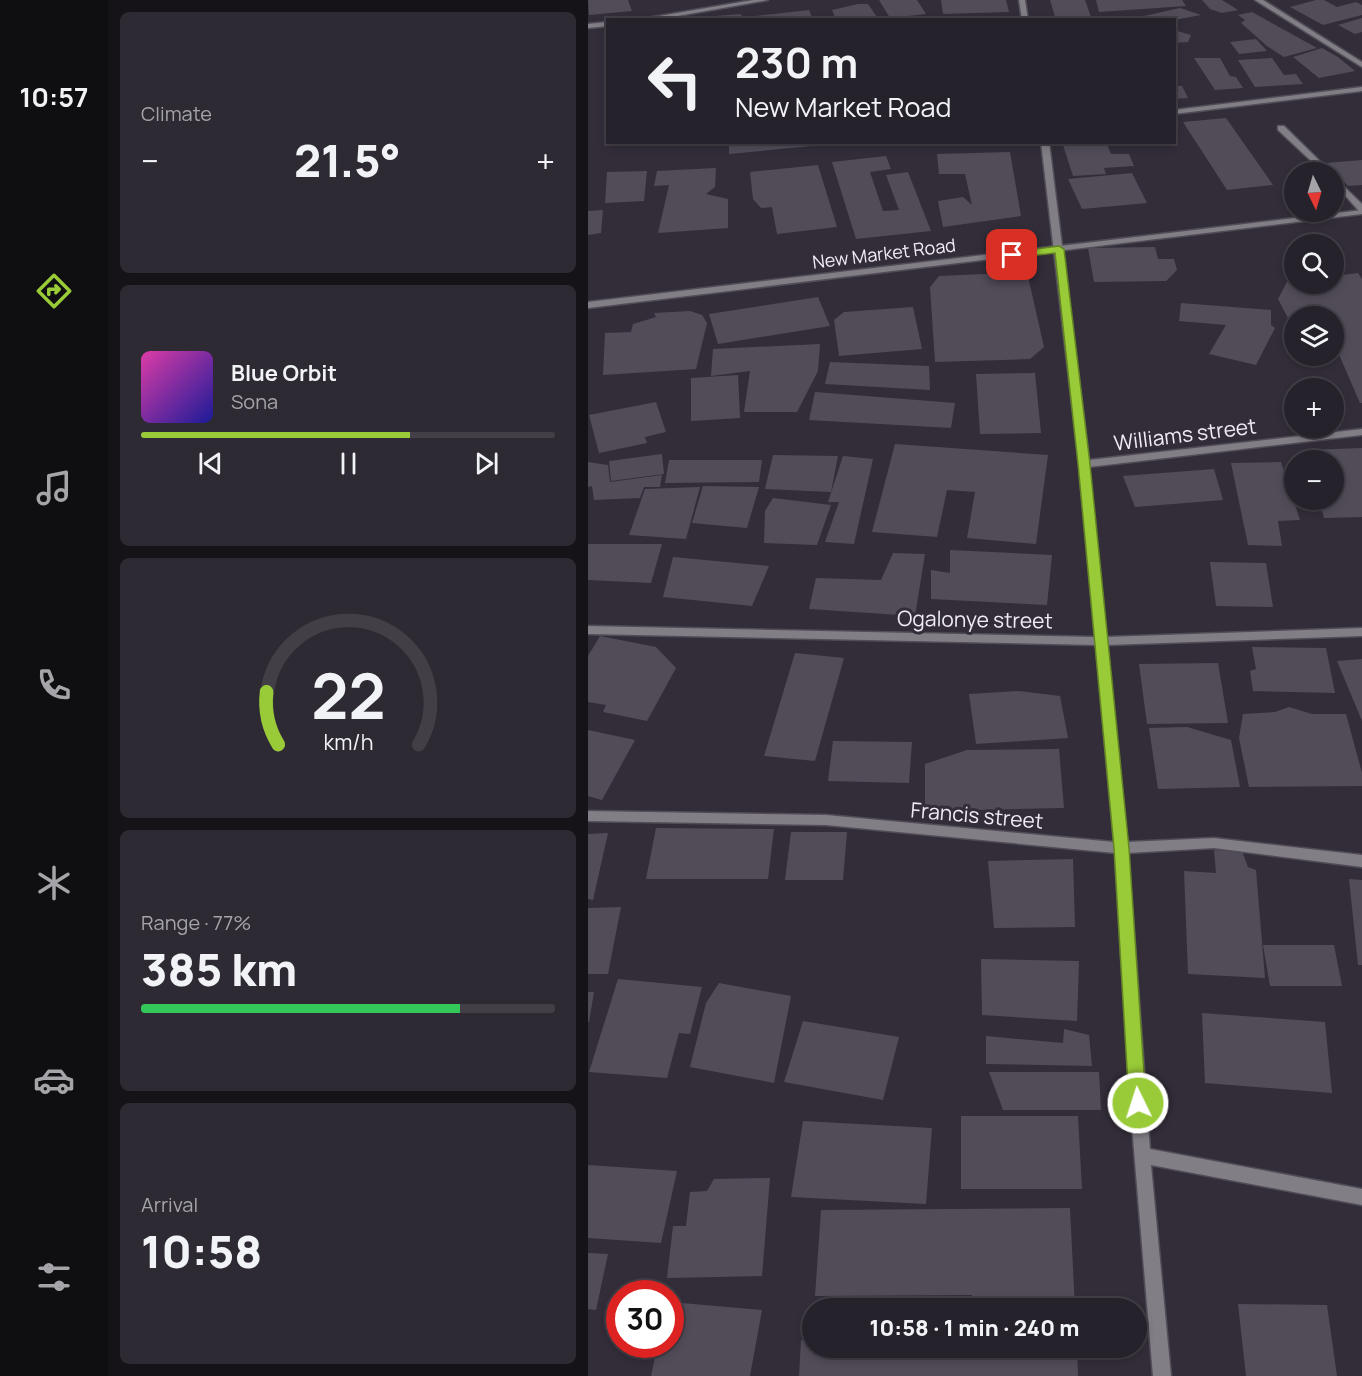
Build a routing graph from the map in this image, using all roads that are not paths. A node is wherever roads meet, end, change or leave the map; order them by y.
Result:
1 (765, 0) edge
2 (1022, 0) edge
3 (1258, 0) edge
4 (732, 2) edge
5 (649, 18) edge
6 (1025, 18) edge
7 (606, 24) edge
8 (588, 26) edge
9 (1362, 64) edge
10 (1362, 89) edge
11 (1176, 111) edge
12 (1281, 128) dead end
13 (1045, 144) edge
14 (1317, 162) edge
15 (1344, 190) edge
16 (1362, 211) edge
17 (1059, 249) junction
18 (588, 305) edge
19 (1362, 432) edge
20 (1084, 464) junction
21 (588, 630) edge
22 (1362, 632) edge
23 (1100, 641) junction
24 (588, 816) edge
25 (1121, 848) junction
26 (1362, 861) edge
27 (1144, 1156) junction
28 (1362, 1197) edge
29 (1162, 1376) edge

1 - 4 street
2 - 6 street
3 - 9 street
4 - 5 street
7 - 8 street
10 - 11 street
12 - 14 street
13 - 17 street
15 - 16 street
16 - 17 street, New Market Road
17 - 18 street, New Market Road
17 - 20 street
19 - 20 street, Williams street
20 - 23 street
21 - 23 street, Ogalonye street
22 - 23 street, Ogalonye street
23 - 25 street
24 - 25 street, Francis street
25 - 26 street, Francis street
25 - 27 street
27 - 28 street
27 - 29 street

